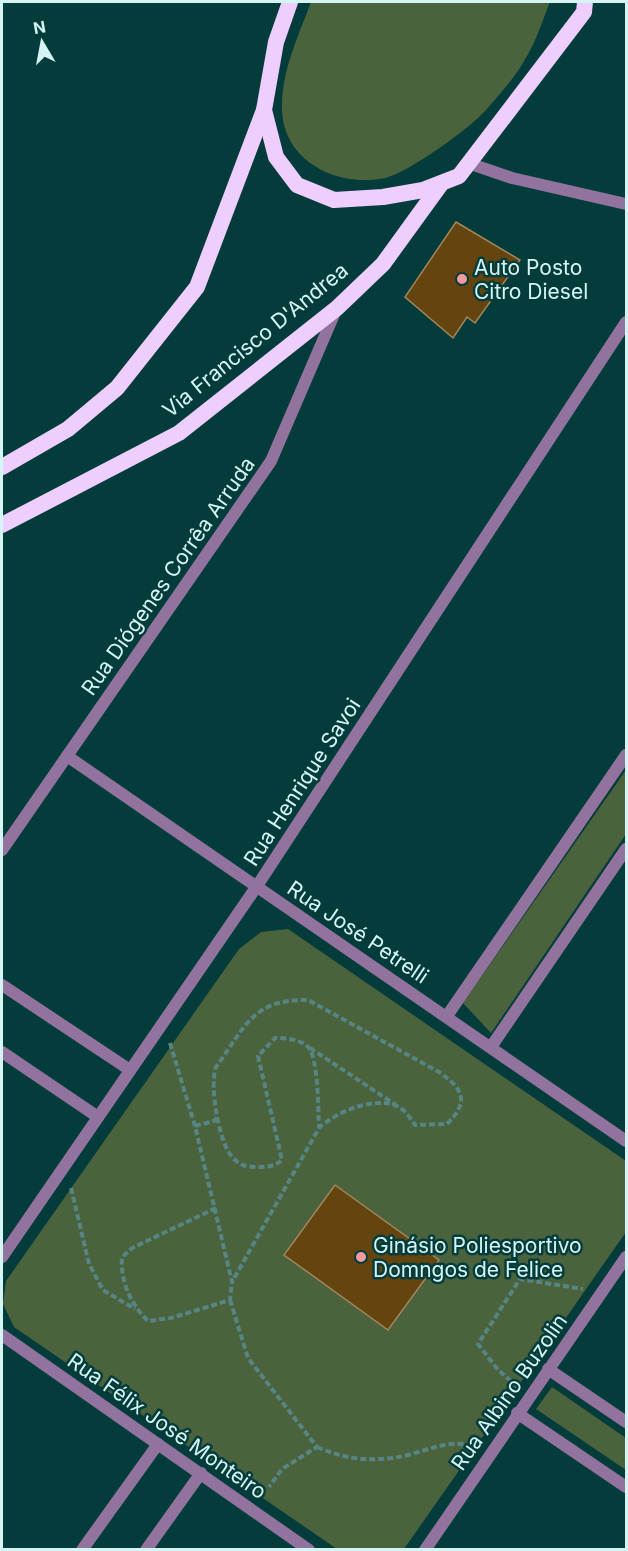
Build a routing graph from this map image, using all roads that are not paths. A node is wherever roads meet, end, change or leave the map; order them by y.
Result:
1 (290, 2) edge
2 (586, 5) edge
3 (264, 110) junction
4 (468, 163) junction
5 (441, 184) junction
6 (627, 204) edge
7 (337, 308) junction
8 (627, 322) edge
9 (2, 467) edge
10 (2, 525) edge
11 (627, 755) edge
12 (67, 756) junction
13 (627, 849) edge
14 (2, 850) edge
15 (257, 886) junction
16 (2, 985) edge
17 (447, 1016) junction
18 (491, 1047) junction
19 (2, 1052) edge
20 (130, 1070) junction
21 (98, 1117) junction
22 (627, 1141) edge
23 (2, 1257) edge
24 (627, 1257) edge
25 (2, 1335) edge
26 (548, 1369) junction
27 (517, 1413) junction
28 (627, 1422) edge
29 (158, 1444) junction
30 (201, 1473) junction
31 (627, 1487) edge
32 (82, 1550) edge
33 (146, 1550) edge
34 (309, 1550) edge
35 (424, 1550) edge

1 - 3 highway
2 - 4 highway
3 - 5 highway
3 - 9 highway
4 - 5 highway
4 - 6 street
5 - 7 highway, Via Francisco D'Andrea
7 - 10 highway, Via Francisco D'Andrea
7 - 12 street, Rua Diógenes Corrêa Arruda
8 - 15 street, Rua Henrique Savoi
11 - 17 street
12 - 14 street, Rua Diógenes Corrêa Arruda
12 - 15 street, Rua José Petrelli
13 - 18 street
15 - 17 street, Rua José Petrelli
15 - 20 street, Rua Henrique Savoi
16 - 20 street
17 - 18 street, Rua José Petrelli
18 - 22 street, Rua José Petrelli
19 - 21 street
20 - 21 street, Rua Henrique Savoi
21 - 23 street, Rua Henrique Savoi
24 - 26 street, Rua Albino Buzolin
25 - 29 street, Rua Félix José Monteiro
26 - 27 street, Rua Albino Buzolin
26 - 28 street
27 - 31 street
27 - 35 street, Rua Albino Buzolin
29 - 30 street, Rua Félix José Monteiro
29 - 32 street
30 - 33 street
30 - 34 street, Rua Félix José Monteiro

